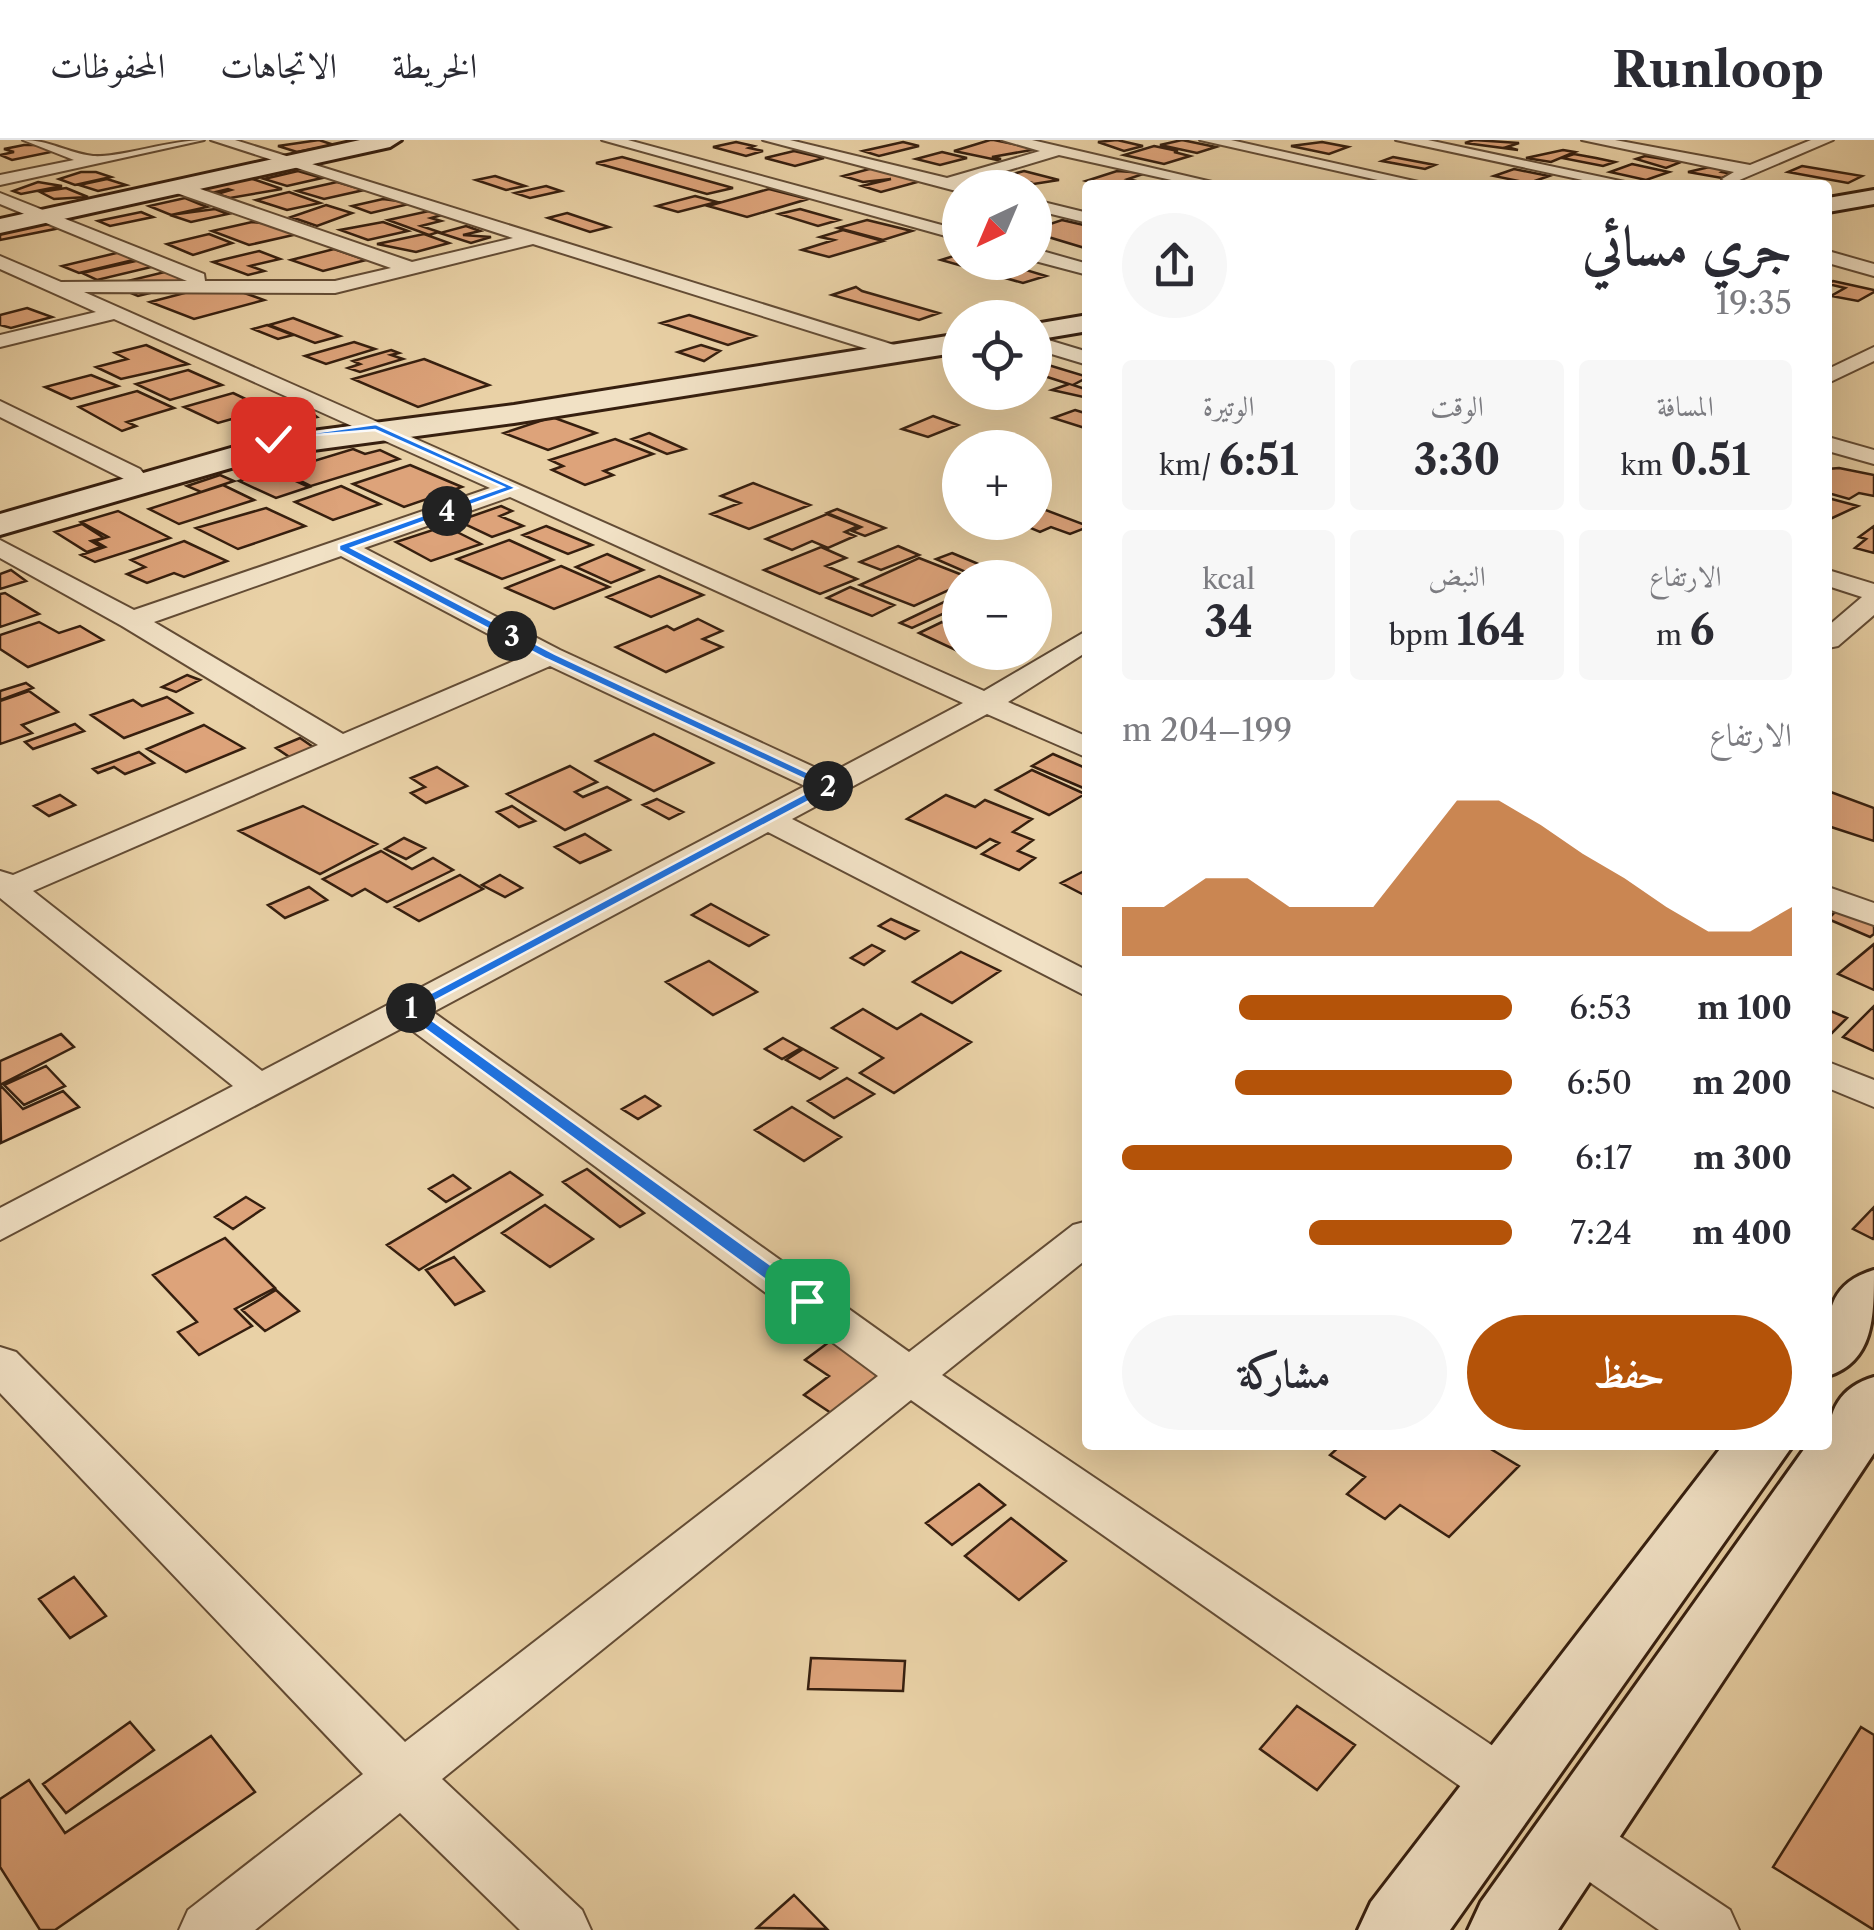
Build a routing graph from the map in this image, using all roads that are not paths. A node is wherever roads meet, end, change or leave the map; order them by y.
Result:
1 (31, 140) edge
2 (196, 140) edge
3 (219, 140) edge
4 (390, 140) edge
5 (610, 140) edge
6 (770, 140) edge
7 (1010, 140) edge
8 (1208, 140) edge
9 (1267, 140) edge
10 (1404, 140) edge
11 (1457, 140) edge
12 (1590, 140) edge
13 (1654, 140) edge
14 (1825, 140) edge
15 (1439, 146) junction
16 (1244, 148) junction
17 (1634, 148) junction
18 (1058, 151) junction
19 (844, 158) junction
20 (92, 161) junction
21 (290, 162) junction
22 (1002, 170) edge
23 (1752, 170) junction
24 (1164, 174) junction
25 (1575, 174) junction
26 (0, 180) edge
27 (760, 180) junction
28 (1193, 180) edge
29 (1400, 180) edge
30 (1559, 180) edge
31 (1606, 180) edge
32 (1727, 180) edge
33 (942, 181) edge
34 (177, 187) junction
35 (1874, 194) edge
36 (0, 198) edge
37 (1832, 200) edge
38 (1052, 209) edge
39 (47, 216) junction
40 (1082, 217) edge
41 (0, 226) edge
42 (942, 230) edge
43 (534, 238) junction
44 (1832, 257) edge
45 (1052, 259) edge
46 (0, 262) edge
47 (1082, 266) edge
48 (413, 269) junction
49 (1874, 270) edge
50 (216, 285) junction
51 (54, 286) junction
52 (115, 312) junction
53 (1082, 321) edge
54 (1052, 325) edge
55 (0, 340) edge
56 (942, 343) edge
57 (1052, 347) edge
58 (894, 350) junction
59 (1874, 352) edge
60 (1082, 357) edge
61 (1832, 375) edge
62 (0, 408) edge
63 (383, 430) junction
64 (1832, 445) edge
65 (1874, 458) edge
66 (132, 474) junction
67 (512, 488) junction
68 (0, 514) edge
69 (0, 525) edge
70 (0, 548) edge
71 (343, 548) junction
72 (1832, 579) edge
73 (1874, 592) edge
74 (1874, 600) edge
75 (132, 620) junction
76 (1832, 637) edge
77 (1082, 642) edge
78 (550, 656) junction
79 (986, 703) junction
80 (1082, 746) edge
81 (343, 747) junction
82 (830, 786) junction
83 (767, 819) junction
84 (5, 885) edge
85 (1832, 899) edge
86 (1874, 915) edge
87 (1082, 983) edge
88 (407, 1010) junction
89 (1832, 1076) edge
90 (260, 1088) junction
91 (1874, 1095) edge
92 (0, 1226) edge
93 (1082, 1240) edge
94 (1874, 1292) edge
95 (1832, 1349) edge
96 (0, 1364) edge
97 (907, 1374) junction
98 (1874, 1402) edge
99 (1756, 1450) edge
100 (403, 1778) junction
101 (1507, 1787) junction
102 (1575, 1839) junction
103 (209, 1930) edge
104 (561, 1930) edge
105 (1400, 1930) edge
106 (1510, 1930) edge
107 (1709, 1930) edge

1 - 20 street
2 - 20 street
3 - 21 street
4 - 21 street
5 - 27 street
6 - 19 street
7 - 18 street
8 - 16 street
9 - 16 street
10 - 15 street
11 - 15 street
12 - 17 street
13 - 17 street
14 - 23 street
15 - 25 street
16 - 24 street
16 - 29 street
17 - 23 street
18 - 22 street
18 - 24 street
19 - 27 street
19 - 33 street
20 - 26 street
21 - 34 street
21 - 43 street
23 - 32 street
24 - 28 street
25 - 30 street
25 - 31 street
27 - 42 street
34 - 39 street
34 - 48 street
35 - 37 street
36 - 39 street
38 - 40 street
39 - 41 street
39 - 50 street
43 - 48 street
43 - 58 street
44 - 49 street
45 - 47 street
46 - 51 street
48 - 50 street
50 - 51 street
51 - 52 street
52 - 55 street
52 - 63 street
53 - 54 street
56 - 58 street
57 - 60 street
58 - 63 street
59 - 61 street
62 - 66 street
63 - 66 street
63 - 67 street
63 - 69 street
64 - 65 street
66 - 68 street
67 - 71 street
67 - 79 street
70 - 75 street
71 - 75 street
71 - 78 street
72 - 73 street
74 - 76 street
75 - 81 street
77 - 79 street
78 - 81 street
78 - 82 street
79 - 80 street
79 - 82 street
81 - 84 street
82 - 83 street
83 - 87 street
83 - 88 street
84 - 90 street
85 - 86 street
88 - 90 street
88 - 97 street
89 - 91 street
90 - 92 street
93 - 97 street
94 - 95 street
96 - 100 street
97 - 100 street
97 - 101 street
98 - 102 street
99 - 101 street
100 - 103 street
100 - 104 street
101 - 105 street
102 - 106 street
102 - 107 street

